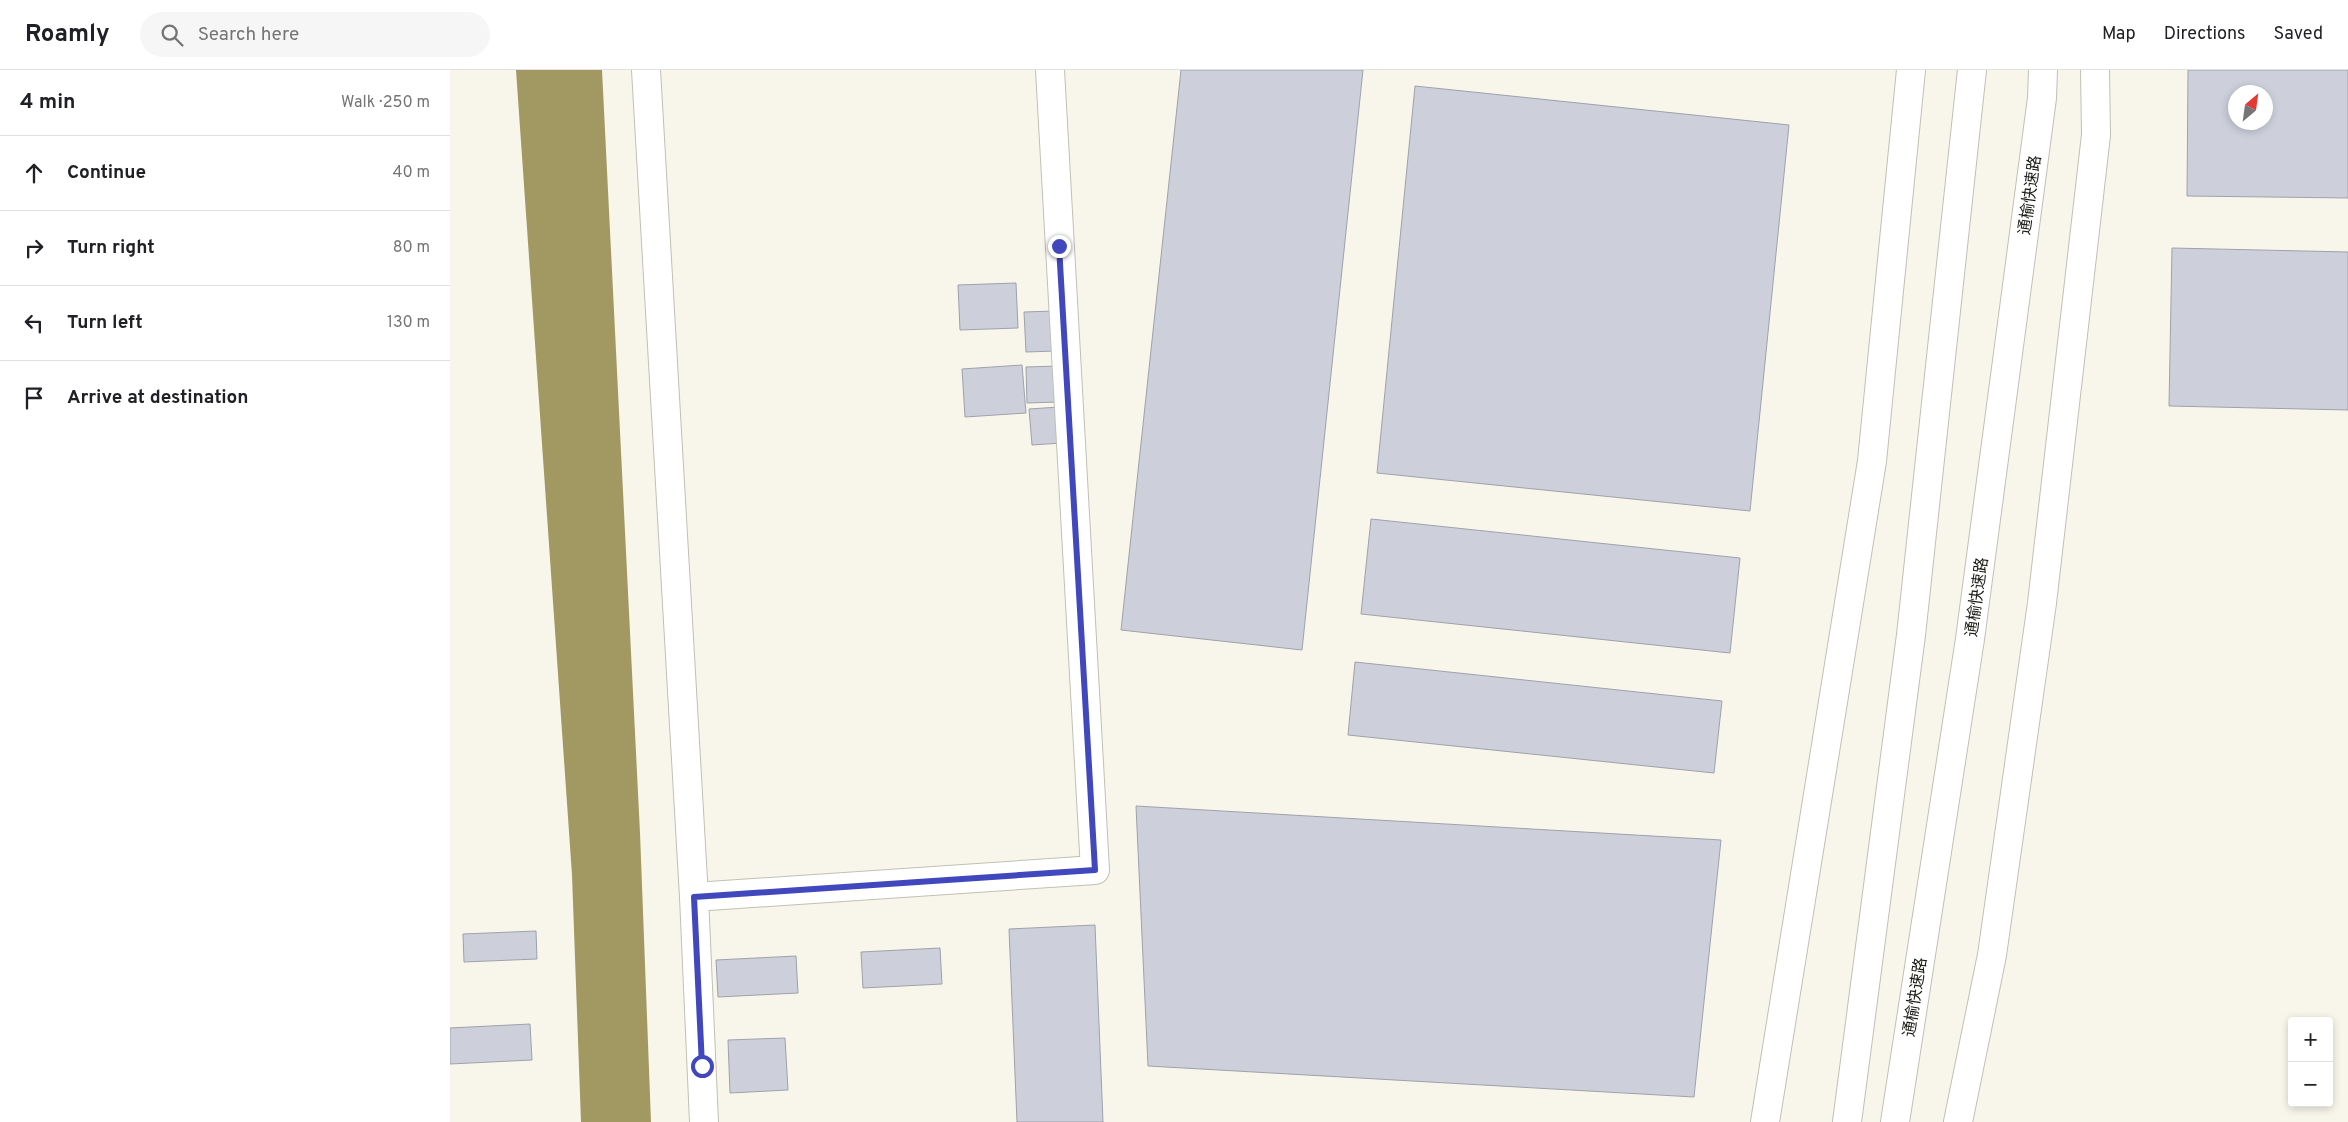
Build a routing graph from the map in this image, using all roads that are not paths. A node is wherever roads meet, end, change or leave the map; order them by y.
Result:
1 (646, 70) edge
2 (1050, 70) edge
3 (1911, 70) edge
4 (1972, 70) edge
5 (2043, 70) edge
6 (2095, 70) edge
7 (694, 897) junction
8 (704, 1122) edge
9 (1765, 1122) edge
10 (1847, 1122) edge
11 (1895, 1122) edge
12 (1958, 1122) edge

1 - 7 main road
2 - 7 main road
3 - 9 main road
4 - 10 main road
5 - 11 main road, 通榆快速路
6 - 12 main road
7 - 8 main road

